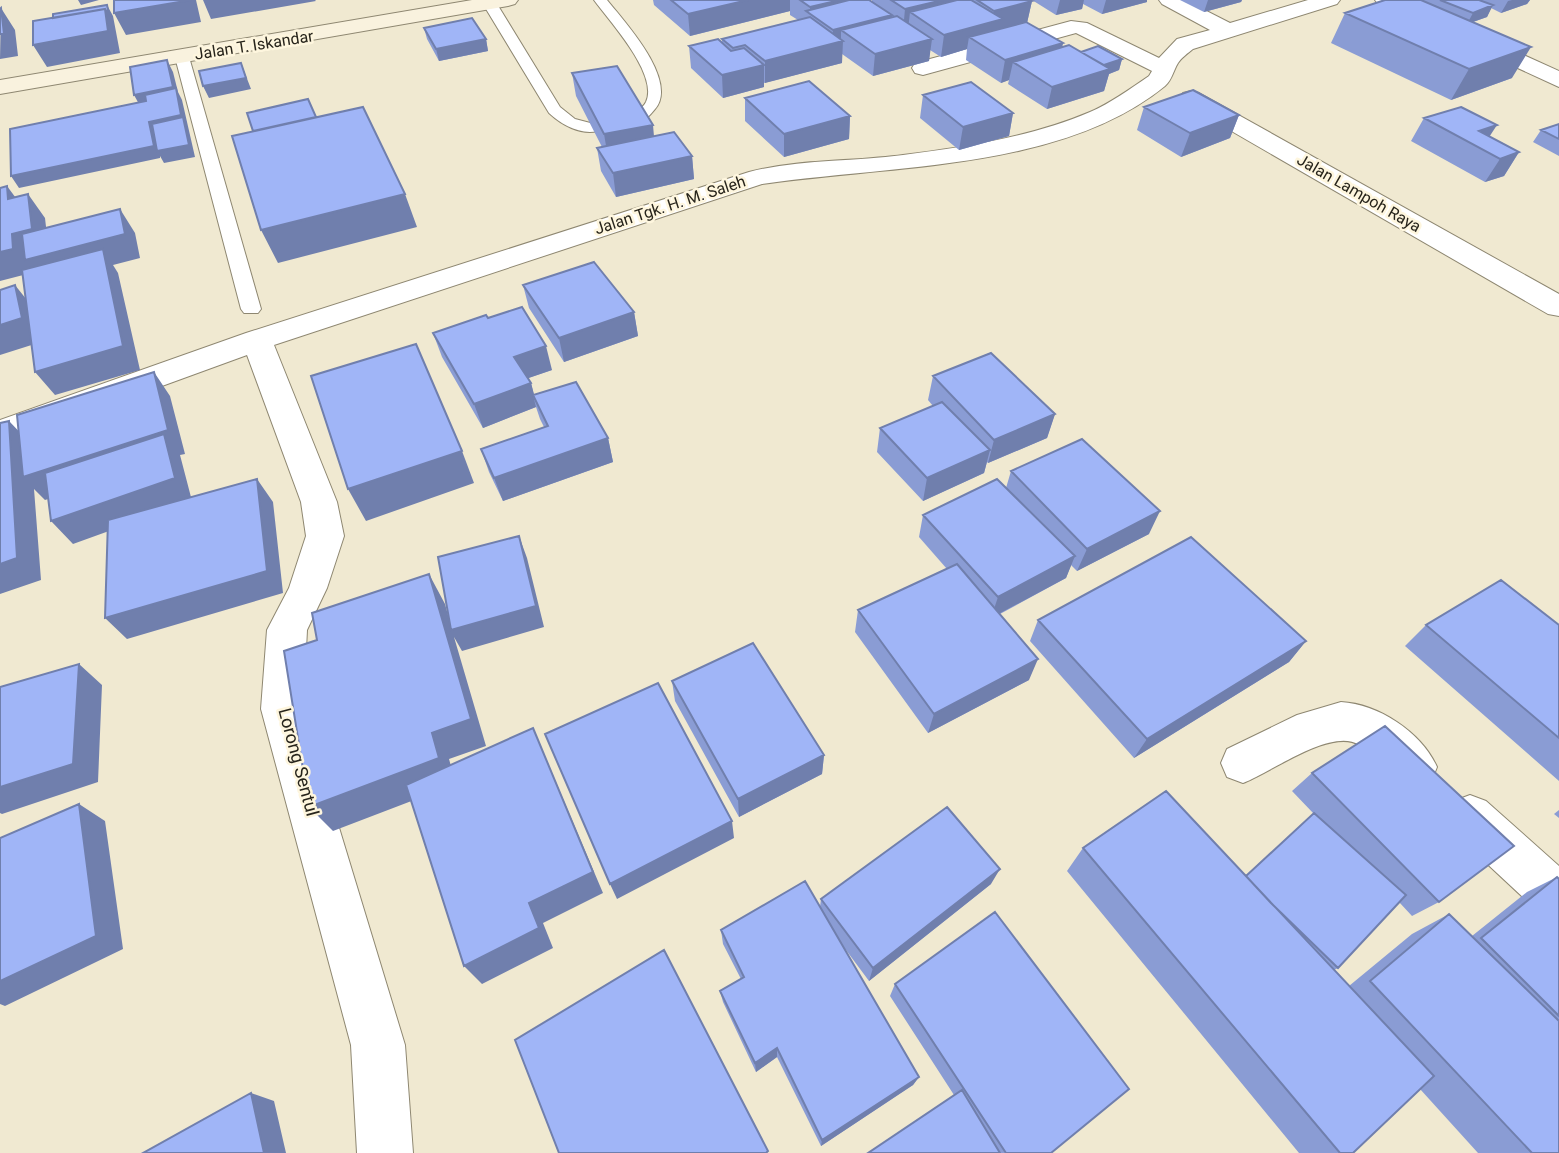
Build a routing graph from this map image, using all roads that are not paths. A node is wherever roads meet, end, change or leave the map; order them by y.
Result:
1 (600, 0) edge
2 (1169, 0) edge
3 (1329, 0) edge
4 (1385, 0) edge
5 (499, 2) edge
6 (1227, 30) junction
7 (182, 57) junction
8 (923, 68) edge
9 (1161, 74) junction
10 (1555, 75) edge
11 (0, 87) edge
12 (638, 118) edge
13 (593, 128) edge
14 (1559, 307) edge
15 (254, 325) junction
16 (0, 433) edge
17 (1243, 763) dead end
18 (1559, 898) edge
19 (385, 1153) edge

1 - 12 lane
2 - 6 street
3 - 6 street, Jalan Tgk. H. M. Saleh
4 - 10 street
5 - 7 street, Jalan T. Iskandar
5 - 13 lane
6 - 9 street, Jalan Tgk. H. M. Saleh
7 - 11 street, Jalan T. Iskandar
7 - 15 lane
8 - 9 street, Jalan Lampoh Raya
9 - 14 street, Jalan Lampoh Raya
9 - 15 street, Jalan Tgk. H. M. Saleh
15 - 16 street, Jalan Tgk. H. M. Saleh
15 - 19 street, Lorong Sentul
17 - 18 street

